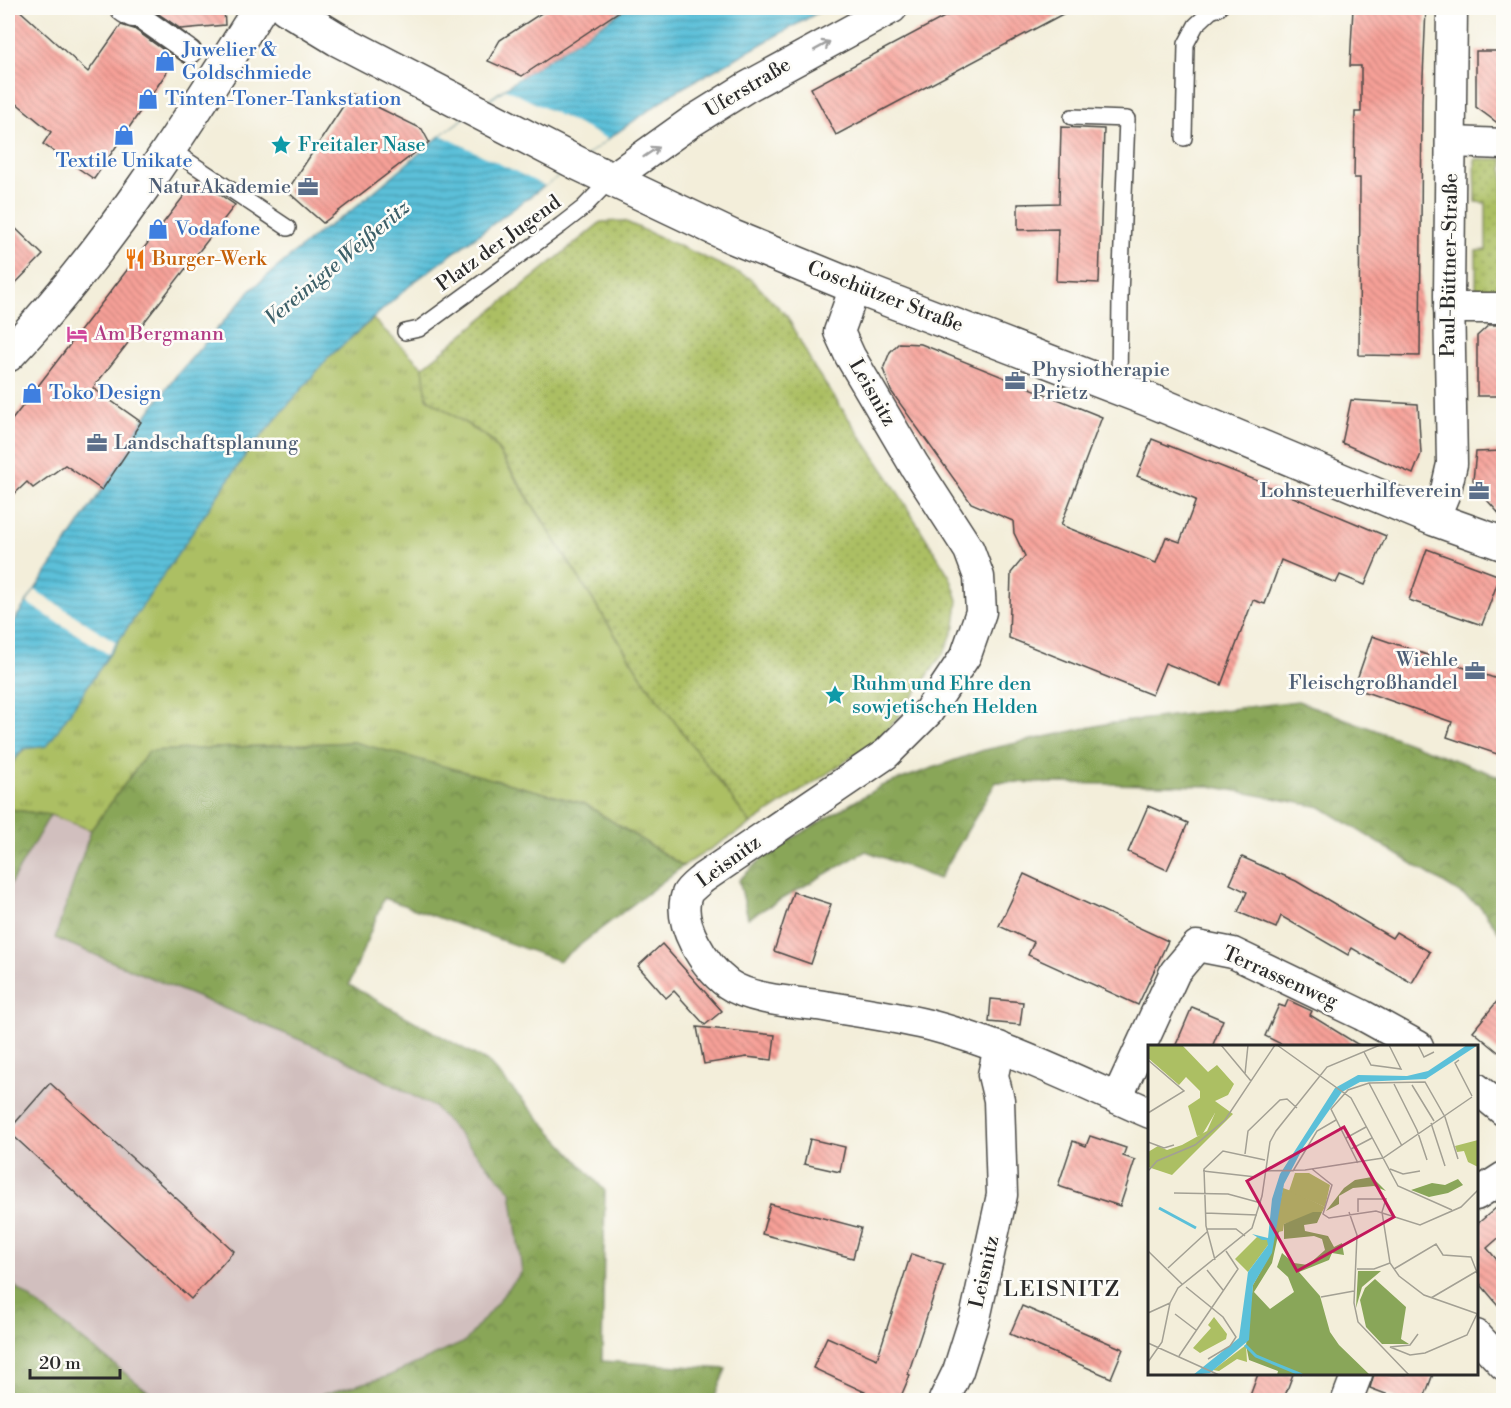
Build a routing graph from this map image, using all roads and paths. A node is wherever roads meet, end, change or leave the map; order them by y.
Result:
1 (261, 8) edge
2 (286, 8) edge
3 (892, 8) edge
4 (1219, 8) edge
5 (1452, 8) edge
6 (130, 10) edge
7 (190, 52) dead end
8 (1072, 117) dead end
9 (1184, 138) dead end
10 (1452, 142) junction
11 (1503, 144) edge
12 (170, 149) junction
13 (610, 180) junction
14 (288, 228) dead end
15 (855, 287) junction
16 (1449, 308) junction
17 (1503, 308) edge
18 (405, 332) dead end
19 (10, 346) edge
20 (1119, 390) junction
21 (1434, 519) junction
22 (1503, 544) edge
23 (1414, 1045) edge
24 (999, 1047) junction
25 (1478, 1090) edge
26 (1117, 1098) junction
27 (1503, 1111) edge
28 (1148, 1113) edge
29 (1503, 1177) edge
30 (1478, 1194) edge
31 (1478, 1337) edge
32 (1503, 1365) edge
33 (1357, 1375) edge
34 (944, 1401) edge
35 (1347, 1401) edge

1 - 12 street
2 - 13 street, Coschützer Straße
13 -> 3 street, Uferstraße
4 - 9 lane
5 - 10 street, Paul-Büttner-Straße
6 - 7 street
8 - 20 lane
10 - 11 street
10 - 16 street, Paul-Büttner-Straße
12 - 14 lane
12 - 19 street
13 - 15 street, Coschützer Straße
13 - 18 lane, Platz der Jugend
15 - 20 street, Coschützer Straße
15 - 24 street, Leisnitz
16 - 17 street
16 - 21 street, Paul-Büttner-Straße
20 - 21 street, Coschützer Straße
21 - 22 street, Coschützer Straße
23 - 26 street, Terrassenweg
24 - 26 street
24 - 34 street, Leisnitz
25 - 27 street
26 - 28 street
29 - 30 street
31 - 32 street
33 - 35 street

